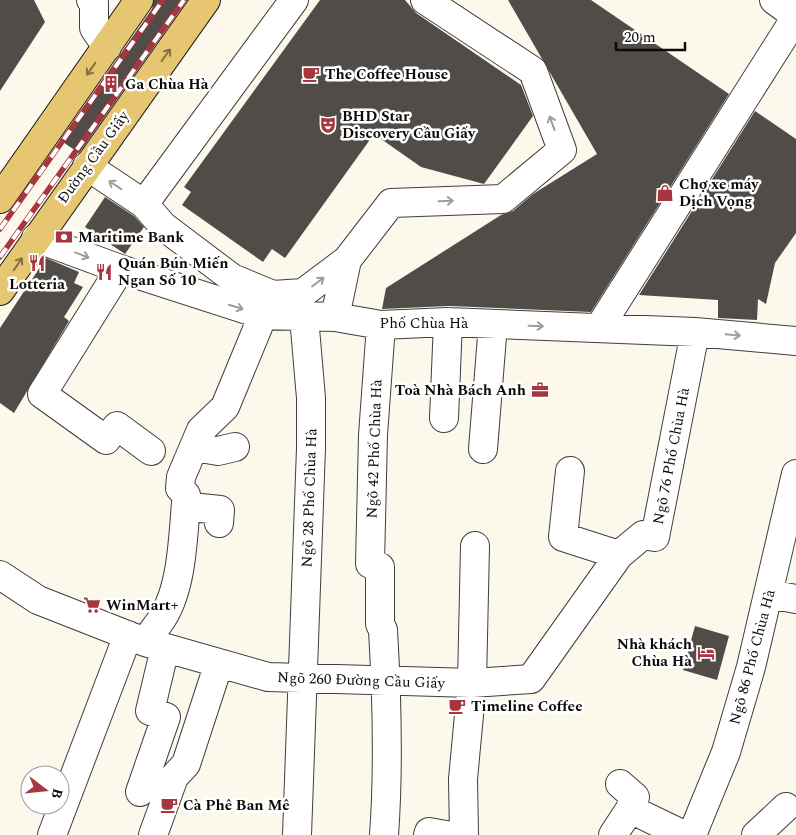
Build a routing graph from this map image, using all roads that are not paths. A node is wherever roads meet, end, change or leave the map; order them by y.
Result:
1 (91, 0) edge
2 (140, 0) edge
3 (206, 0) edge
4 (294, 0) edge
5 (774, 0) edge
6 (440, 2) edge
7 (796, 16) edge
8 (107, 47) junction
9 (87, 166) junction
10 (0, 199) edge
11 (144, 204) junction
12 (36, 238) junction
13 (197, 253) junction
14 (347, 260) junction
15 (120, 269) junction
16 (175, 288) junction
17 (0, 291) edge
18 (263, 315) junction
19 (304, 317) junction
20 (335, 317) junction
21 (448, 322) junction
22 (494, 324) junction
23 (381, 325) junction
24 (599, 328) junction
25 (695, 332) junction
26 (796, 341) edge
27 (444, 418) dead end
28 (194, 447) junction
29 (235, 447) dead end
30 (483, 449) dead end
31 (151, 451) dead end
32 (570, 471) dead end
33 (796, 474) edge
34 (186, 503) junction
35 (219, 523) dead end
36 (475, 546) dead end
37 (619, 555) junction
38 (0, 575) edge
39 (768, 594) junction
40 (796, 600) edge
41 (146, 642) junction
42 (219, 663) junction
43 (304, 680) junction
44 (386, 680) junction
45 (472, 683) junction
46 (620, 784) dead end
47 (150, 790) junction
48 (786, 807) dead end
49 (630, 809) junction
50 (52, 835) edge
51 (154, 835) edge
52 (297, 835) edge
53 (384, 835) edge
54 (428, 835) edge
55 (446, 835) edge
56 (464, 835) edge
57 (613, 835) edge
58 (684, 835) edge
59 (692, 835) edge
60 (756, 835) edge

1 - 8 street
2 - 8 main road
9 -> 3 main road, Đường Cầu Giấy
4 - 11 street
5 - 7 street
14 -> 6 street
7 - 24 street
8 -> 10 main road
11 -> 9 street
9 - 12 main road, Đường Cầu Giấy
11 - 13 street
12 -> 15 street, Phố Chùa Hà
17 -> 12 main road, Đường Cầu Giấy
13 -> 14 street
13 - 16 street
14 - 20 street
15 - 16 street, Phố Chùa Hà
15 - 31 street
16 -> 18 street, Phố Chùa Hà
18 - 19 street, Phố Chùa Hà
18 - 28 street
19 - 20 street, Phố Chùa Hà
19 - 43 street, Ngõ 28 Phố Chùa Hà
20 - 23 street, Phố Chùa Hà
21 - 22 street, Phố Chùa Hà
21 - 23 street, Phố Chùa Hà
21 - 27 street
22 -> 24 street, Phố Chùa Hà
22 - 30 street
23 - 44 street, Ngõ 42 Phố Chùa Hà
24 - 25 street, Phố Chùa Hà
25 -> 26 street, Phố Chùa Hà
25 - 37 street, Ngõ 76 Phố Chùa Hà
28 - 29 street
28 - 34 street
32 - 37 street
33 - 39 street, Ngõ 86 Phố Chùa Hà
34 - 35 street
34 - 41 street
36 - 45 street
37 - 45 street, Ngõ 260 Đường Cầu Giấy
38 - 41 street, Ngõ 260 Đường Cầu Giấy
39 - 40 street
39 - 59 street, Ngõ 86 Phố Chùa Hà
41 - 42 street, Ngõ 260 Đường Cầu Giấy
41 - 47 street
41 - 50 street
42 - 43 street, Ngõ 260 Đường Cầu Giấy
42 - 47 street
43 - 44 street, Ngõ 260 Đường Cầu Giấy
43 - 52 street, Ngõ 28 Phố Chùa Hà
44 - 45 street, Ngõ 260 Đường Cầu Giấy
44 - 53 street
45 - 56 street
46 - 49 street
47 - 51 street
48 - 60 street
49 - 57 street
49 - 58 street
54 - 55 street

